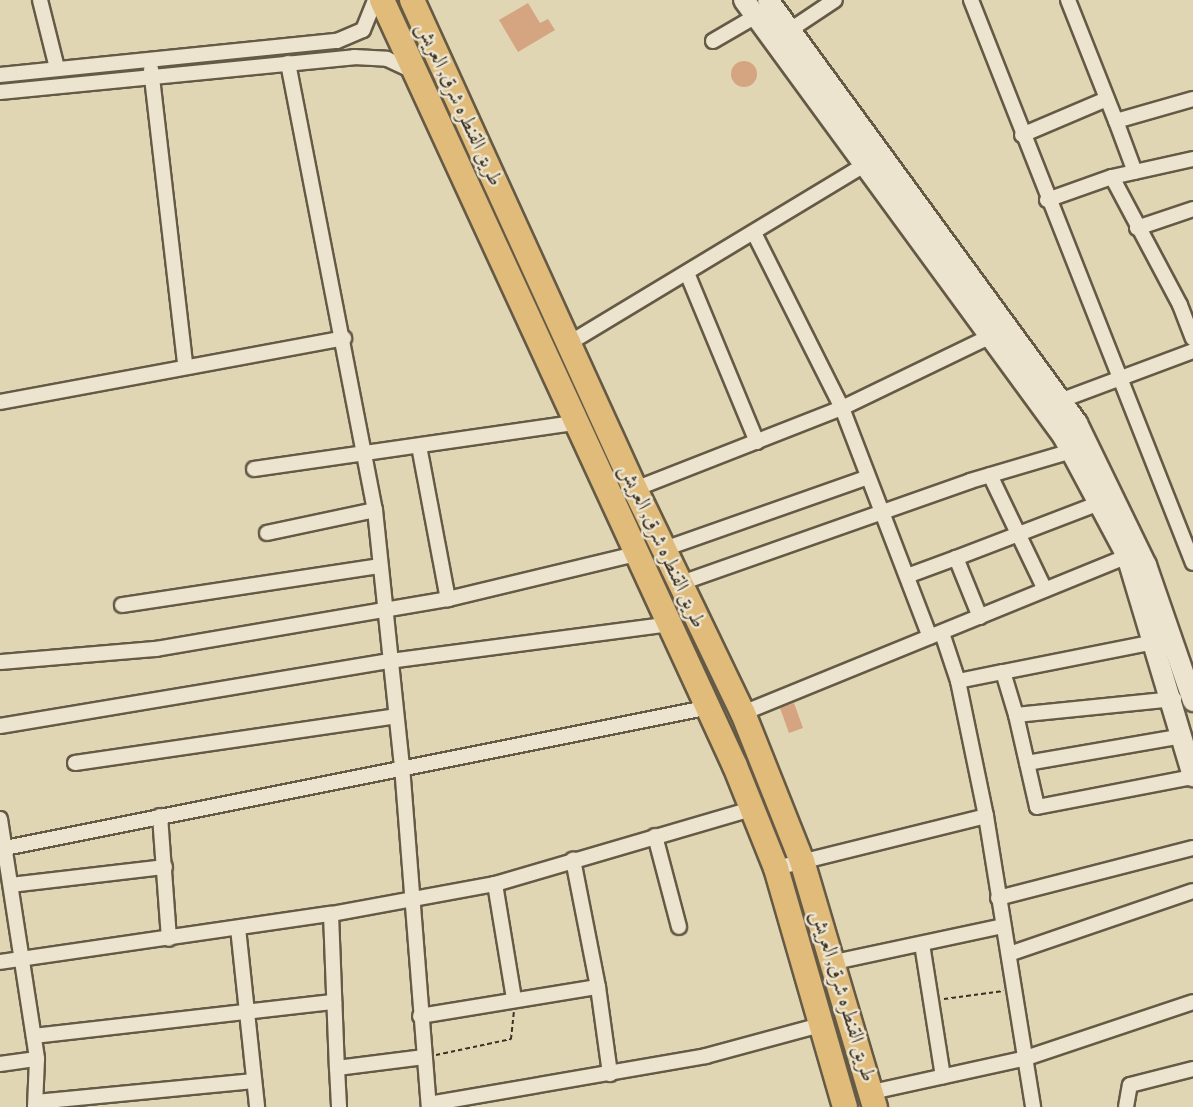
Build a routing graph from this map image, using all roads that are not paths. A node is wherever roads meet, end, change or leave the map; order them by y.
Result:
1 (375, 0) edge
2 (382, 0) edge
3 (411, 0) edge
4 (744, 0) edge
5 (768, 0) edge
6 (833, 0) edge
7 (971, 0) edge
8 (1068, 0) edge
9 (43, 1) edge
10 (756, 16) junction
11 (782, 35) junction
12 (713, 41) dead end
13 (150, 58) junction
14 (288, 63) junction
15 (57, 68) junction
16 (414, 71) junction
17 (0, 75) edge
18 (153, 77) junction
19 (0, 93) edge
20 (1107, 99) junction
21 (1193, 99) edge
22 (1116, 120) junction
23 (1022, 135) junction
24 (1193, 159) edge
25 (863, 166) junction
26 (1136, 172) junction
27 (1112, 177) junction
28 (1047, 200) junction
29 (1193, 209) edge
30 (1137, 228) junction
31 (754, 233) junction
32 (687, 273) junction
33 (1187, 302) edge
34 (344, 338) junction
35 (987, 338) junction
36 (1193, 339) edge
37 (571, 342) junction
38 (1193, 351) edge
39 (185, 365) junction
40 (1117, 378) junction
41 (1062, 400) junction
42 (0, 402) edge
43 (842, 408) junction
44 (579, 422) junction
45 (757, 441) junction
46 (419, 446) junction
47 (1071, 451) junction
48 (366, 452) junction
49 (254, 469) dead end
50 (990, 475) junction
51 (868, 477) junction
52 (635, 489) junction
53 (1099, 503) junction
54 (375, 510) junction
55 (882, 512) junction
56 (267, 533) dead end
57 (1019, 535) junction
58 (664, 549) junction
59 (639, 553) junction
60 (1127, 556) junction
61 (956, 558) junction
62 (1193, 564) edge
63 (1146, 565) junction
64 (380, 566) junction
65 (907, 576) junction
66 (681, 583) junction
67 (1045, 590) junction
68 (448, 599) junction
69 (122, 605) dead end
70 (385, 610) junction
71 (980, 617) junction
72 (671, 624) junction
73 (936, 635) junction
74 (1155, 642) junction
75 (1193, 660) edge
76 (390, 661) junction
77 (0, 662) edge
78 (1003, 672) junction
79 (958, 681) junction
80 (1183, 700) edge
81 (710, 707) junction
82 (743, 713) junction
83 (1016, 715) junction
84 (396, 716) junction
85 (0, 726) edge
86 (1184, 736) junction
87 (75, 763) dead end
88 (1028, 763) junction
89 (402, 766) junction
90 (1193, 776) edge
91 (752, 809) junction
92 (160, 816) junction
93 (987, 816) junction
94 (0, 819) edge
95 (656, 836) junction
96 (2, 848) edge
97 (1193, 848) edge
98 (573, 859) junction
99 (802, 861) junction
100 (165, 867) junction
101 (776, 868) junction
102 (495, 884) junction
103 (11, 885) junction
104 (1193, 891) edge
105 (998, 898) junction
106 (410, 901) junction
107 (331, 914) junction
108 (1003, 926) junction
109 (678, 927) dead end
110 (238, 928) junction
111 (169, 939) junction
112 (921, 944) junction
113 (1009, 954) junction
114 (22, 958) junction
115 (0, 962) edge
116 (835, 962) junction
117 (598, 987) junction
118 (514, 999) junction
119 (334, 1002) junction
120 (1193, 1002) edge
121 (245, 1010) junction
122 (420, 1016) junction
123 (824, 1024) junction
124 (34, 1036) junction
125 (424, 1057) junction
126 (1026, 1058) junction
127 (37, 1059) junction
128 (0, 1064) edge
129 (337, 1068) junction
130 (1193, 1069) edge
131 (610, 1074) junction
132 (943, 1076) junction
133 (254, 1081) junction
134 (874, 1099) edge
135 (36, 1105) edge
136 (429, 1106) edge
137 (257, 1107) edge
138 (339, 1107) edge
139 (845, 1107) edge
140 (1033, 1107) edge
141 (1126, 1107) edge

1 - 13 street
2 - 16 highway, طريق القنطره شرق, العريش
3 - 37 highway, طريق القنطره شرق, العريش
4 - 10 main road
5 - 11 main road
6 - 11 street
7 - 23 street
8 - 20 street
9 - 15 street
10 - 11 main road
10 - 12 street
11 - 25 main road
11 - 41 main road
13 - 15 street
13 - 18 street
14 - 16 street
14 - 18 street
14 - 34 street
15 - 17 street
16 - 44 highway, طريق القنطره شرق, العريش
18 - 19 street
18 - 39 street
20 - 22 street
20 - 23 street
21 - 22 street
22 - 26 street
23 - 28 street
24 - 26 street
25 - 31 street
25 - 35 main road
26 - 27 street
27 - 28 street
27 - 30 street
28 - 40 street
29 - 30 street
30 - 33 street
31 - 32 street
31 - 43 street
32 - 37 street
32 - 45 street
33 - 36 street
34 - 39 street
34 - 48 street
35 - 43 street
35 - 47 main road
37 - 52 highway, طريق القنطره شرق, العريش
38 - 40 street
39 - 42 street
40 - 41 street
40 - 62 street
41 - 63 main road
43 - 45 street
43 - 51 street
44 - 46 street
44 - 59 highway, طريق القنطره شرق, العريش
45 - 52 street
46 - 48 street
46 - 68 street
47 - 50 street
47 - 53 main road
48 - 49 street
48 - 54 street
50 - 55 street
50 - 57 street
51 - 55 street
51 - 58 street
52 - 58 highway, طريق القنطره شرق, العريش
53 - 57 street
53 - 60 main road
54 - 56 street
54 - 64 street
55 - 65 street
55 - 66 street
57 - 61 street
57 - 67 street
58 - 66 highway, طريق القنطره شرق, العريش
59 - 68 street
59 - 72 highway, طريق القنطره شرق, العريش
60 - 67 street
60 - 74 main road
61 - 65 street
61 - 71 street
63 - 75 main road
63 - 80 main road
64 - 69 street
64 - 70 street
65 - 73 street
66 - 82 highway, طريق القنطره شرق, العريش
67 - 71 street
68 - 70 street
70 - 76 street
70 - 77 street
71 - 73 street
72 - 76 street
72 - 81 highway, طريق القنطره شرق, العريش
73 - 79 street
73 - 82 street
74 - 78 street
74 - 80 main road
76 - 84 street
76 - 85 street
78 - 79 street
78 - 83 street
79 - 93 street
80 - 83 street
80 - 86 main road
81 - 89 street
81 - 91 highway, طريق القنطره شرق, العريش
82 - 99 highway, طريق القنطره شرق, العريش
83 - 88 street
84 - 87 street
84 - 89 street
86 - 88 street
86 - 90 main road
88 - 90 street
89 - 92 street
89 - 106 street
91 - 95 street
91 - 101 highway, طريق القنطره شرق, العريش
92 - 96 street
92 - 100 street
93 - 99 street
93 - 105 street
94 - 96 street
95 - 98 street
95 - 109 street
96 - 103 street
97 - 105 street
98 - 102 street
98 - 117 street
99 - 101 street
99 - 116 highway, طريق القنطره شرق, العريش
100 - 103 street
100 - 111 street
101 - 123 highway, طريق القنطره شرق, العريش
102 - 106 street
102 - 118 street
103 - 114 street
104 - 113 street
105 - 108 street
106 - 107 street
106 - 122 street
107 - 110 street
107 - 119 street
108 - 112 street
108 - 113 street
110 - 111 street
110 - 121 street
111 - 114 street
112 - 116 street
112 - 132 street
113 - 126 street
114 - 115 street
114 - 124 street
116 - 134 highway, طريق القنطره شرق, العريش
117 - 118 street
117 - 131 street
118 - 122 street
119 - 121 street
119 - 129 street
120 - 126 street
121 - 124 street
121 - 133 street
122 - 125 street
123 - 131 street
123 - 139 highway, طريق القنطره شرق, العريش
124 - 127 street
125 - 129 street
125 - 136 street
126 - 132 street
126 - 140 street
127 - 128 street
127 - 135 street
129 - 138 street
130 - 141 street
131 - 136 street
132 - 134 street
133 - 135 street
133 - 137 street

